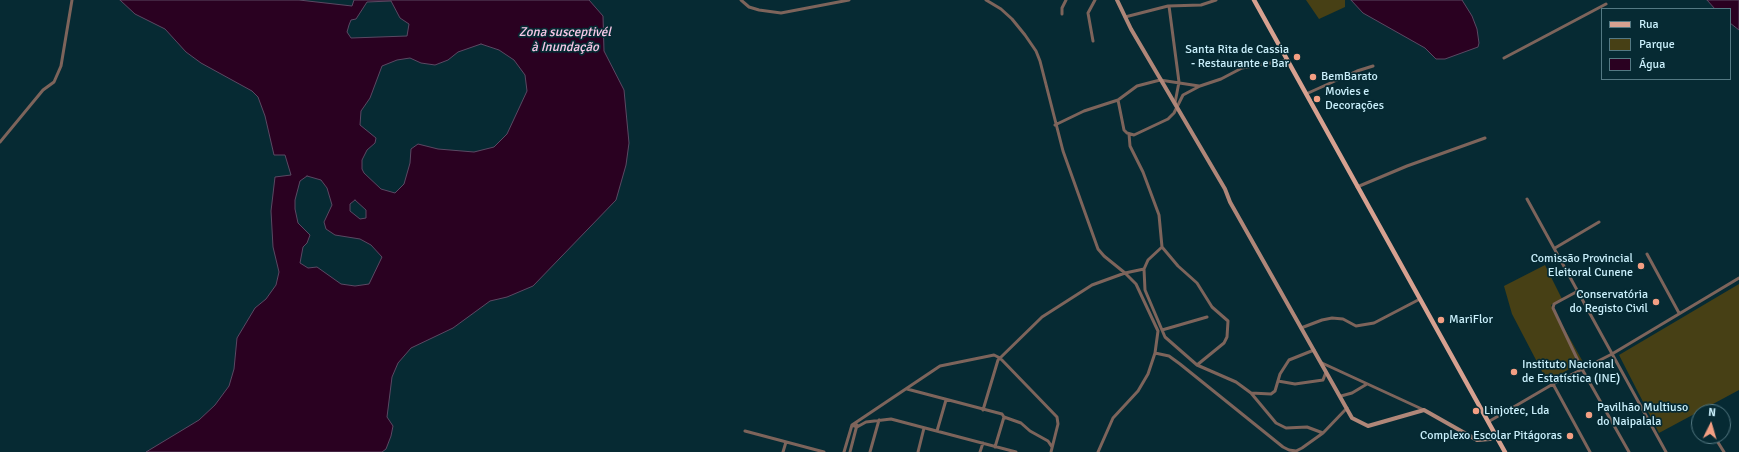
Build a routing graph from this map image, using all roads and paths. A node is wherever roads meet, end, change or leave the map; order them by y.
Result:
1 (72, 0) edge
2 (741, 0) edge
3 (823, 0) edge
4 (849, 0) edge
5 (986, 0) edge
6 (1066, 0) edge
7 (1095, 0) edge
8 (1117, 0) edge
9 (1216, 0) edge
10 (1254, 0) edge
11 (1606, 4) dead end
12 (820, 6) junction
13 (1169, 6) junction
14 (1062, 14) dead end
15 (1124, 16) junction
16 (1094, 41) dead end
17 (1504, 58) dead end
18 (1288, 60) junction
19 (1372, 66) dead end
20 (1160, 80) junction
21 (1179, 82) junction
22 (1200, 86) junction
23 (1306, 94) junction
24 (1118, 100) junction
25 (1176, 106) junction
26 (1055, 125) junction
27 (1129, 134) junction
28 (1485, 138) dead end
29 (0, 142) edge
30 (1357, 187) junction
31 (1527, 199) dead end
32 (1599, 222) dead end
33 (1162, 247) junction
34 (1555, 248) junction
35 (1647, 254) dead end
36 (1144, 269) junction
37 (1126, 273) junction
38 (1739, 278) edge
39 (1578, 291) junction
40 (1420, 299) junction
41 (1680, 313) junction
42 (1207, 317) dead end
43 (1301, 328) junction
44 (1162, 330) junction
45 (1158, 331) junction
46 (1314, 350) junction
47 (1155, 354) junction
48 (1612, 354) junction
49 (1000, 358) junction
50 (1322, 363) junction
51 (1196, 365) junction
52 (1582, 369) junction
53 (1326, 371) junction
54 (1278, 381) junction
55 (1367, 384) junction
56 (1554, 384) junction
57 (907, 389) junction
58 (1251, 394) junction
59 (1342, 396) junction
60 (946, 400) junction
61 (1347, 408) junction
62 (983, 410) junction
63 (1424, 410) junction
64 (1004, 417) junction
65 (879, 420) junction
66 (858, 422) junction
67 (1488, 422) junction
68 (852, 425) junction
69 (857, 427) junction
70 (924, 428) junction
71 (745, 431) dead end
72 (937, 432) junction
73 (1323, 433) junction
74 (1496, 436) junction
75 (786, 442) junction
76 (983, 444) junction
77 (995, 447) junction
78 (1051, 450) edge
79 (783, 452) edge
80 (824, 452) edge
81 (844, 452) edge
82 (850, 452) edge
83 (870, 452) edge
84 (918, 452) edge
85 (980, 452) edge
86 (1016, 452) edge
87 (1098, 452) edge
88 (1505, 452) edge
89 (1590, 452) edge
90 (1629, 452) edge
91 (1666, 452) edge

1 - 29 street
2 - 12 street
3 - 12 street
4 - 12 street
5 - 26 street
6 - 14 street
7 - 16 street
8 - 15 street
9 - 13 street
10 - 18 main road
11 - 17 street
13 - 15 street
13 - 21 street
15 - 20 street
18 - 22 street
18 - 23 main road
19 - 23 street
20 - 21 street
20 - 24 street
20 - 25 street
21 - 22 street
21 - 25 street
22 - 25 street
23 - 30 main road
24 - 26 street
24 - 27 street
25 - 27 street
25 - 43 street
26 - 37 street
27 - 33 street
28 - 30 street
30 - 40 main road
31 - 34 street
32 - 34 street
33 - 36 street
33 - 51 street
34 - 39 street
35 - 41 street
36 - 37 street
36 - 44 street
37 - 45 street
37 - 49 street
38 - 41 street
39 - 48 street
39 - 52 street
40 - 43 street
40 - 67 main road
41 - 48 street
42 - 44 street
43 - 46 street
44 - 45 street
44 - 51 street
45 - 47 street
46 - 50 street
46 - 54 street
47 - 73 street
47 - 87 street
48 - 52 street
48 - 91 street
49 - 57 street
49 - 62 street
49 - 78 street
50 - 53 street
50 - 55 street
51 - 58 street
52 - 56 street
52 - 90 street
53 - 54 street
53 - 59 street
54 - 58 street
55 - 59 street
55 - 63 street
56 - 67 street
56 - 89 street
57 - 60 street
57 - 66 street
58 - 73 street
59 - 61 street
60 - 62 street
60 - 72 street
61 - 63 street
61 - 73 street
62 - 64 street
63 - 74 street
64 - 77 street
64 - 78 street
65 - 69 street
65 - 70 street
65 - 83 street
66 - 68 street
66 - 69 street
67 - 74 main road
68 - 69 street
68 - 81 street
69 - 82 street
70 - 72 street
70 - 84 street
71 - 75 street
72 - 76 street
74 - 88 main road
75 - 79 street
75 - 80 street
76 - 77 street
76 - 85 street
77 - 86 street

